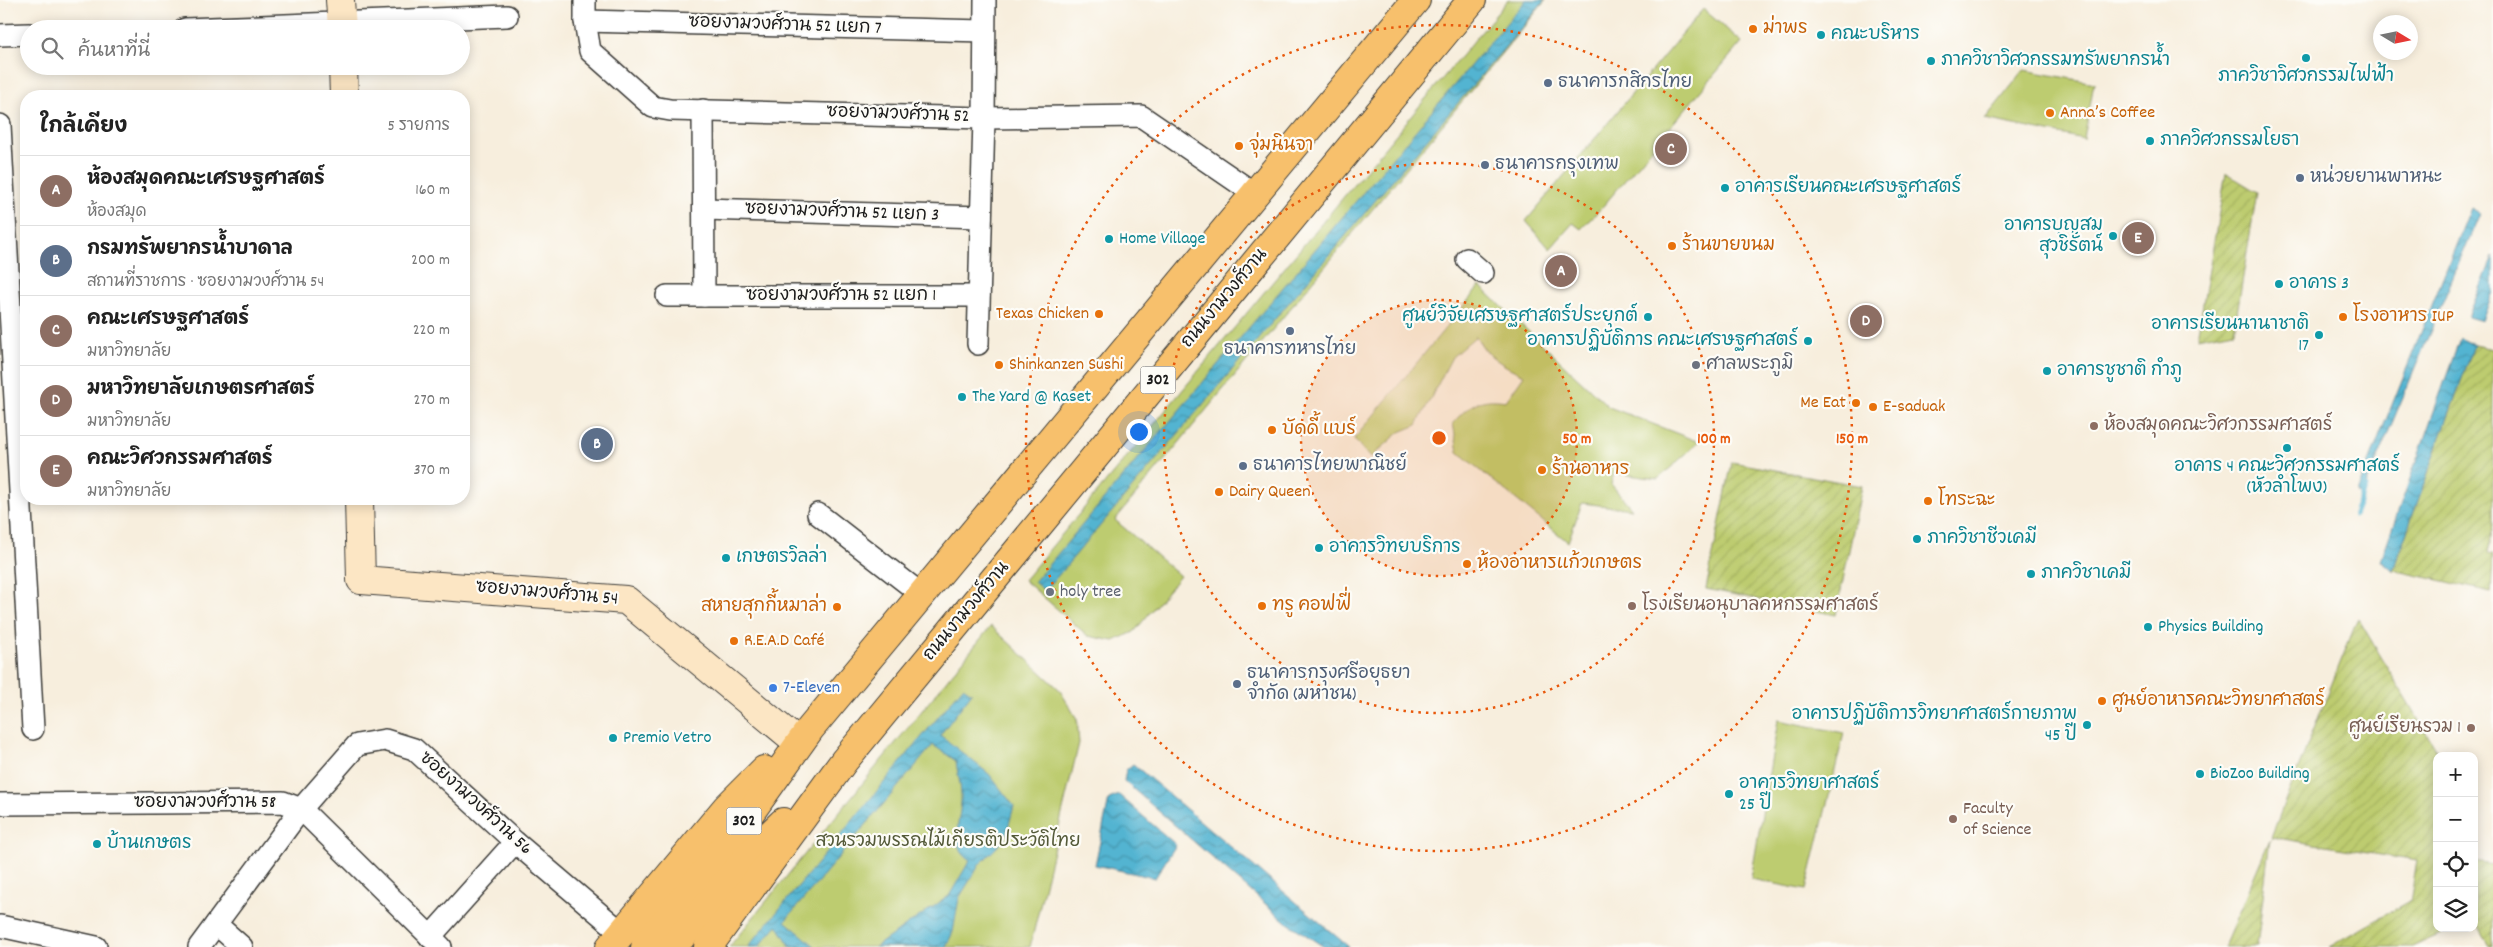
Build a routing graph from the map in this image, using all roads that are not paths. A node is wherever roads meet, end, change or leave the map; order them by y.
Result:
1 (585, 0) edge
2 (985, 0) edge
3 (1416, 0) edge
4 (1472, 0) edge
5 (507, 16) dead end
6 (341, 17) edge
7 (302, 20) edge
8 (585, 21) junction
9 (984, 32) junction
10 (20, 34) edge
11 (0, 35) edge
12 (343, 75) edge
13 (344, 90) edge
14 (702, 110) junction
15 (984, 118) junction
16 (0, 125) edge
17 (1255, 194) junction
18 (704, 208) junction
19 (981, 217) junction
20 (667, 296) dead end
21 (704, 296) junction
22 (979, 296) junction
23 (978, 344) dead end
24 (20, 491) edge
25 (21, 505) edge
26 (359, 505) edge
27 (818, 514) dead end
28 (921, 594) junction
29 (33, 729) dead end
30 (802, 734) junction
31 (844, 761) junction
32 (0, 804) edge
33 (301, 809) junction
34 (515, 842) junction
35 (216, 924) junction
36 (0, 926) edge
37 (616, 940) edge
38 (436, 942) edge
39 (96, 947) edge
40 (199, 947) edge
41 (242, 947) edge
42 (645, 947) edge
43 (673, 947) edge
44 (708, 947) edge

1 - 8 street, ซอยงามวงศ์วาน 52
2 - 9 street
3 - 17 main road, 302
4 - 31 main road, ถนนงามวงศ์วาน / 302
5 - 6 street
6 - 7 street
8 - 9 street, ซอยงามวงศ์วาน 52 แยก 7
8 - 14 street, ซอยงามวงศ์วาน 52
9 - 15 street
10 - 11 street
12 - 13 street
14 - 15 street, ซอยงามวงศ์วาน 52
14 - 18 street
15 - 17 street, ซอยงามวงศ์วาน 52
15 - 19 street
16 - 24 street
17 - 28 main road, 302
18 - 19 street, ซอยงามวงศ์วาน 52 แยก 3
18 - 21 street
19 - 22 street
20 - 21 street, ซอยงามวงศ์วาน 52 แยก 1
21 - 22 street, ซอยงามวงศ์วาน 52 แยก 1
22 - 23 street
25 - 29 street
26 - 30 street, ซอยงามวงศ์วาน 54
27 - 28 street
28 - 30 main road, 302
30 - 37 main road, 302
30 - 42 main road, 302
31 - 43 main road, ถนนงามวงศ์วาน / 302
31 - 44 main road, ถนนงามวงศ์วาน / 302
32 - 33 street, ซอยงามวงศ์วาน 58
33 - 34 street, ซอยงามวงศ์วาน 56
33 - 35 street, ซอยงามวงศ์วาน 56
33 - 38 street, ซอยงามวงศ์วาน 58
34 - 37 street, ซอยงามวงศ์วาน 56
34 - 38 street
35 - 40 street, ซอยงามวงศ์วาน 56
35 - 41 street
36 - 39 street

